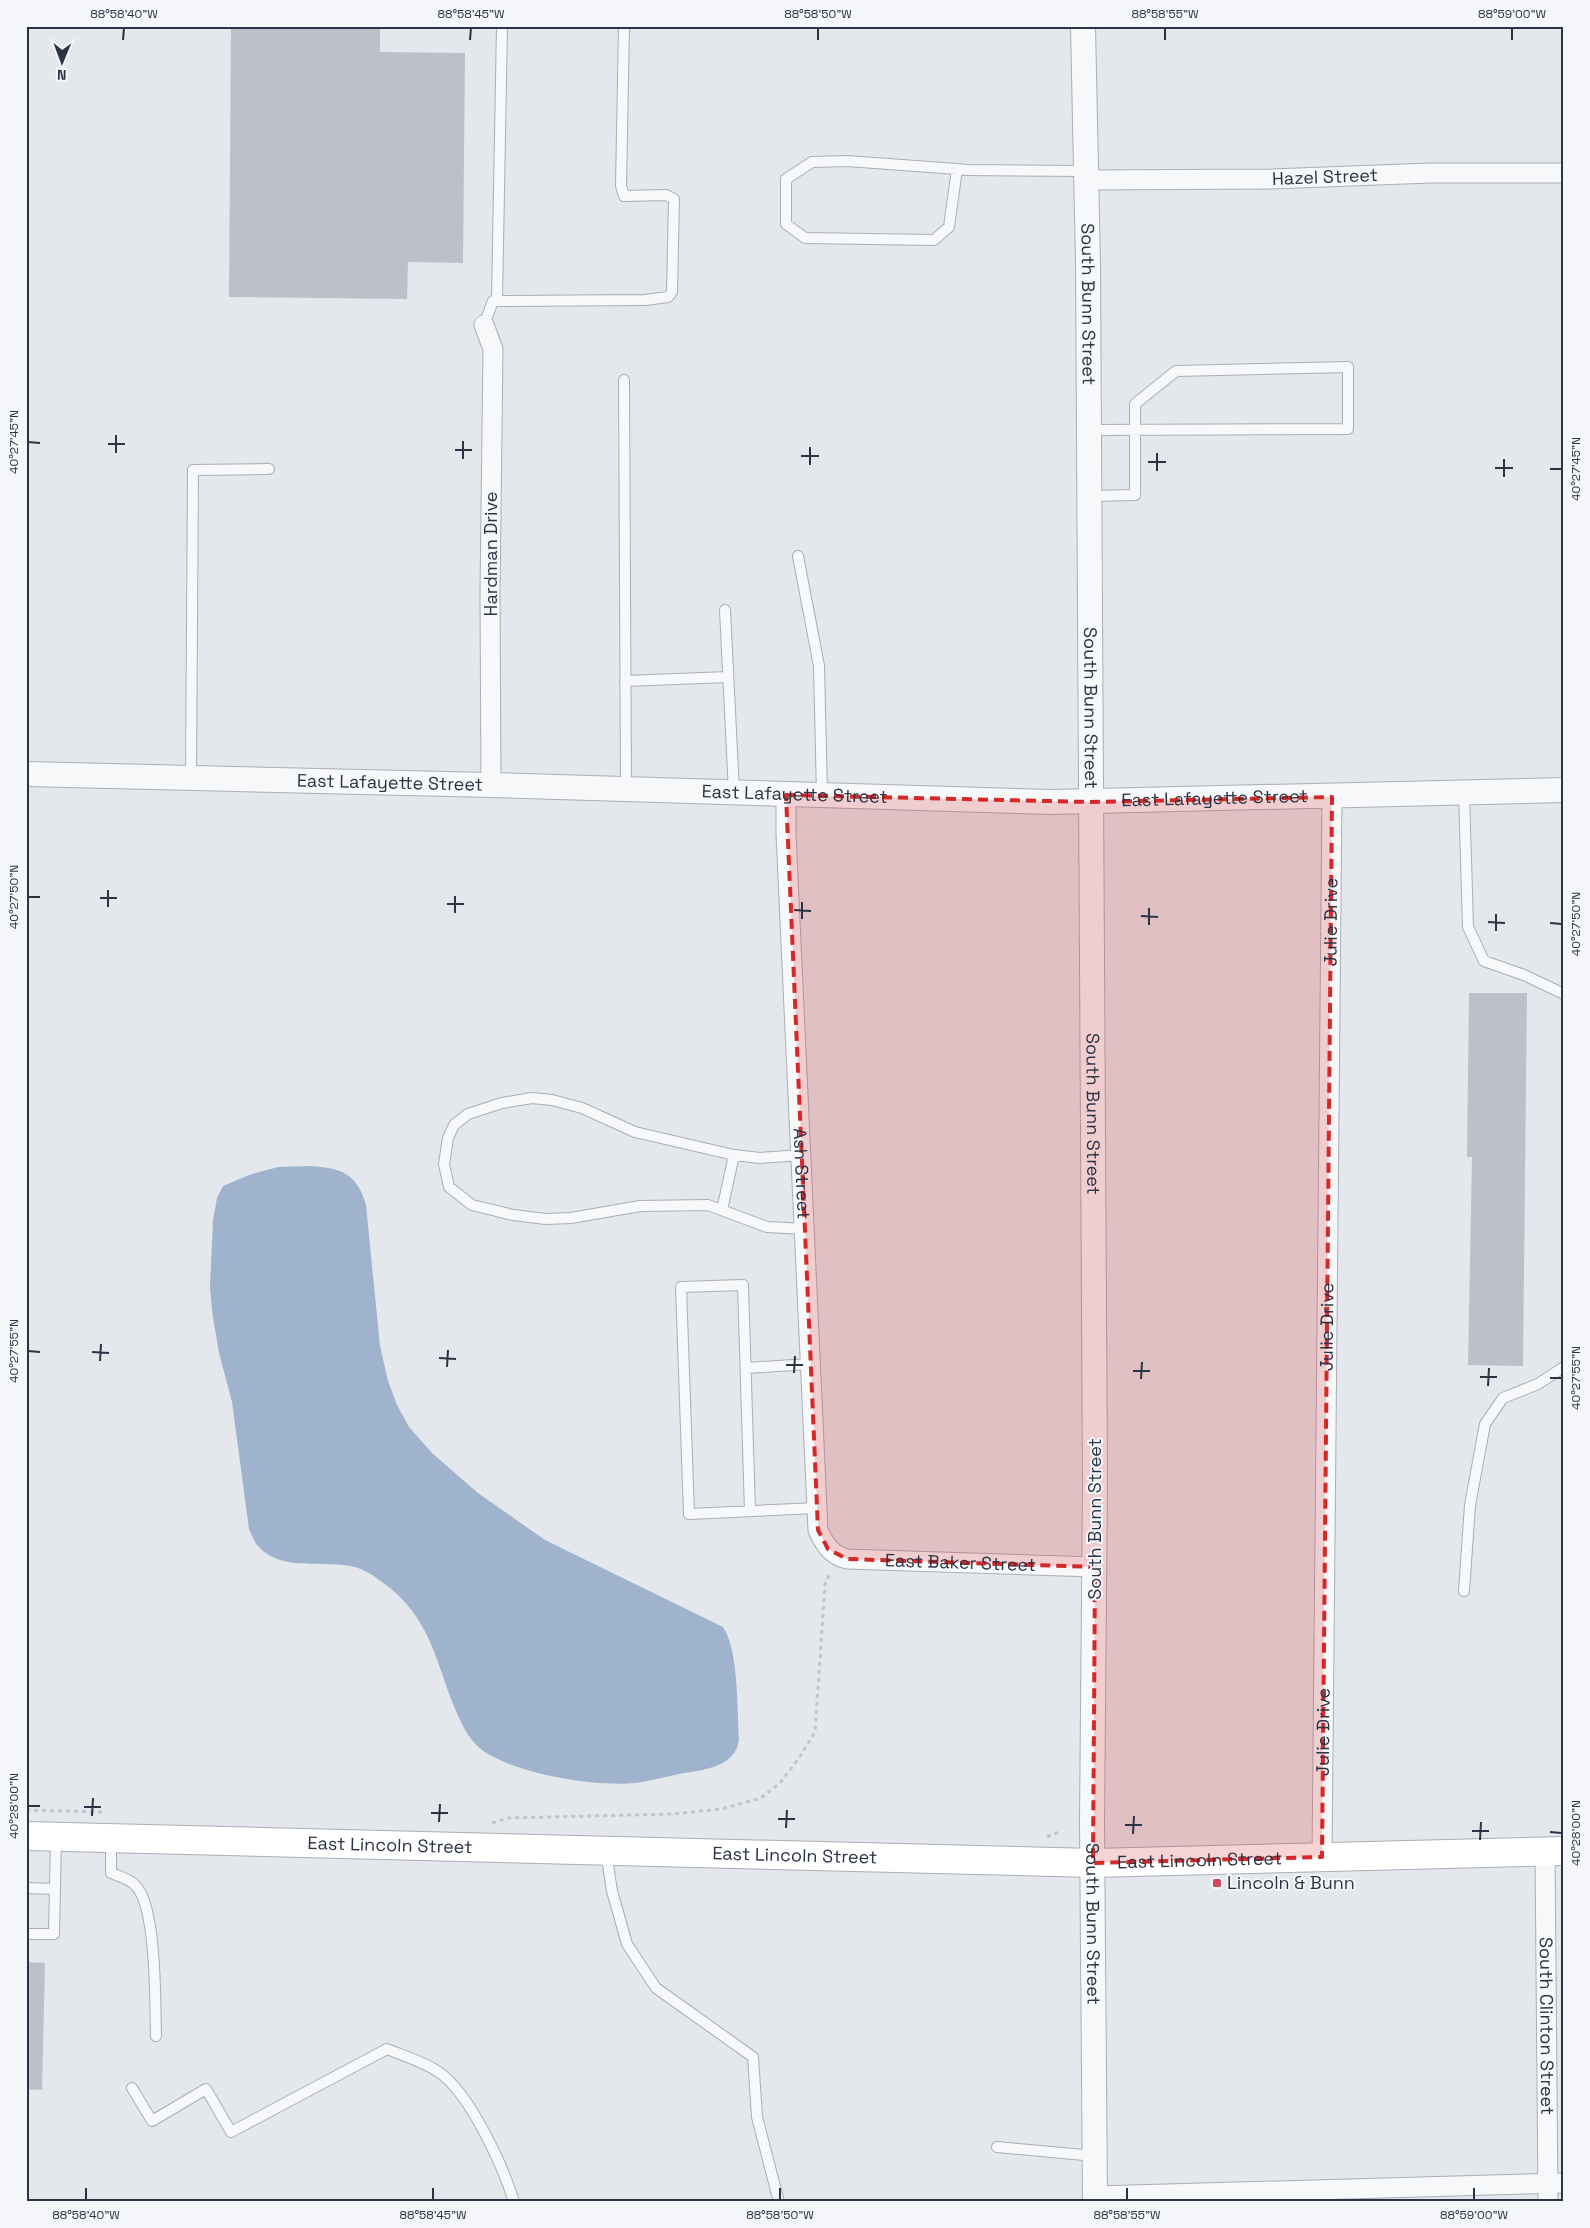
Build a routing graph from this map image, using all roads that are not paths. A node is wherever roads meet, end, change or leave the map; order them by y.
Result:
1 (502, 26) edge
2 (624, 26) edge
3 (1083, 26) edge
4 (957, 169) junction
5 (1564, 173) edge
6 (1085, 175) junction
7 (497, 300) junction
8 (484, 325) joint
9 (624, 380) dead end
10 (1088, 430) junction
11 (1134, 430) junction
12 (269, 469) dead end
13 (1088, 496) junction
14 (798, 556) dead end
15 (725, 610) dead end
16 (728, 678) junction
17 (625, 681) junction
18 (26, 774) edge
19 (191, 778) junction
20 (491, 785) junction
21 (626, 789) junction
22 (1564, 790) edge
23 (734, 793) junction
24 (1464, 793) junction
25 (786, 795) junction
26 (822, 796) junction
27 (1332, 797) junction
28 (1090, 802) junction
29 (1564, 994) edge
30 (734, 1155) junction
31 (802, 1155) junction
32 (722, 1210) junction
33 (805, 1229) junction
34 (810, 1364) junction
35 (1564, 1367) edge
36 (746, 1368) junction
37 (817, 1508) junction
38 (750, 1511) junction
39 (834, 1553) joint
40 (1095, 1567) junction
41 (1464, 1591) dead end
42 (26, 1836) edge
43 (56, 1837) junction
44 (111, 1838) junction
45 (606, 1851) junction
46 (1554, 1851) edge
47 (1322, 1857) junction
48 (1093, 1863) junction
49 (26, 1888) edge
50 (55, 1889) junction
51 (26, 1934) edge
52 (156, 2036) dead end
53 (132, 2088) dead end
54 (997, 2147) dead end
55 (1095, 2156) junction
56 (1553, 2190) edge
57 (1095, 2199) edge
58 (514, 2202) edge
59 (778, 2202) edge

1 - 7 lane
2 - 7 lane
3 - 6 street, South Bunn Street
4 - 4 lane
4 - 6 lane
5 - 6 street, Hazel Street
6 - 10 street, South Bunn Street
7 - 8 lane
8 - 20 street, Hardman Drive
9 - 17 lane
10 - 11 lane
10 - 13 street, South Bunn Street
11 - 11 lane
11 - 13 lane
12 - 19 lane
13 - 28 street, South Bunn Street
14 - 26 lane
15 - 16 lane
16 - 17 lane
16 - 23 lane
17 - 21 lane
18 - 19 street, East Lafayette Street
19 - 20 street, East Lafayette Street
20 - 21 street, East Lafayette Street
21 - 23 street, East Lafayette Street
22 - 24 street, East Lafayette Street
23 - 25 street, East Lafayette Street
24 - 27 street, East Lafayette Street
24 - 29 lane
25 - 26 street, East Lafayette Street
25 - 31 street, Ash Street
26 - 28 street, East Lafayette Street
27 - 28 street, East Lafayette Street
27 - 47 street, Julie Drive
28 - 40 street, South Bunn Street
30 - 31 lane
30 - 32 lane
30 - 32 lane
31 - 33 street, Ash Street
32 - 33 lane
33 - 34 street, Ash Street
34 - 36 lane
34 - 37 street, Ash Street
35 - 41 lane
36 - 38 lane
36 - 38 lane
37 - 38 lane
37 - 39 street, Ash Street
39 - 40 street, East Baker Street
40 - 48 street, South Bunn Street
42 - 43 main road, East Lincoln Street
43 - 44 main road, East Lincoln Street
43 - 50 lane
44 - 45 main road, East Lincoln Street
44 - 52 lane
45 - 48 main road, East Lincoln Street
45 - 59 lane
46 - 47 main road, East Lincoln Street
46 - 56 street, South Clinton Street
47 - 48 main road, East Lincoln Street
48 - 55 street, South Bunn Street
49 - 50 lane
50 - 51 lane
53 - 58 lane
54 - 55 lane
55 - 57 street, South Bunn Street
56 - 57 street

